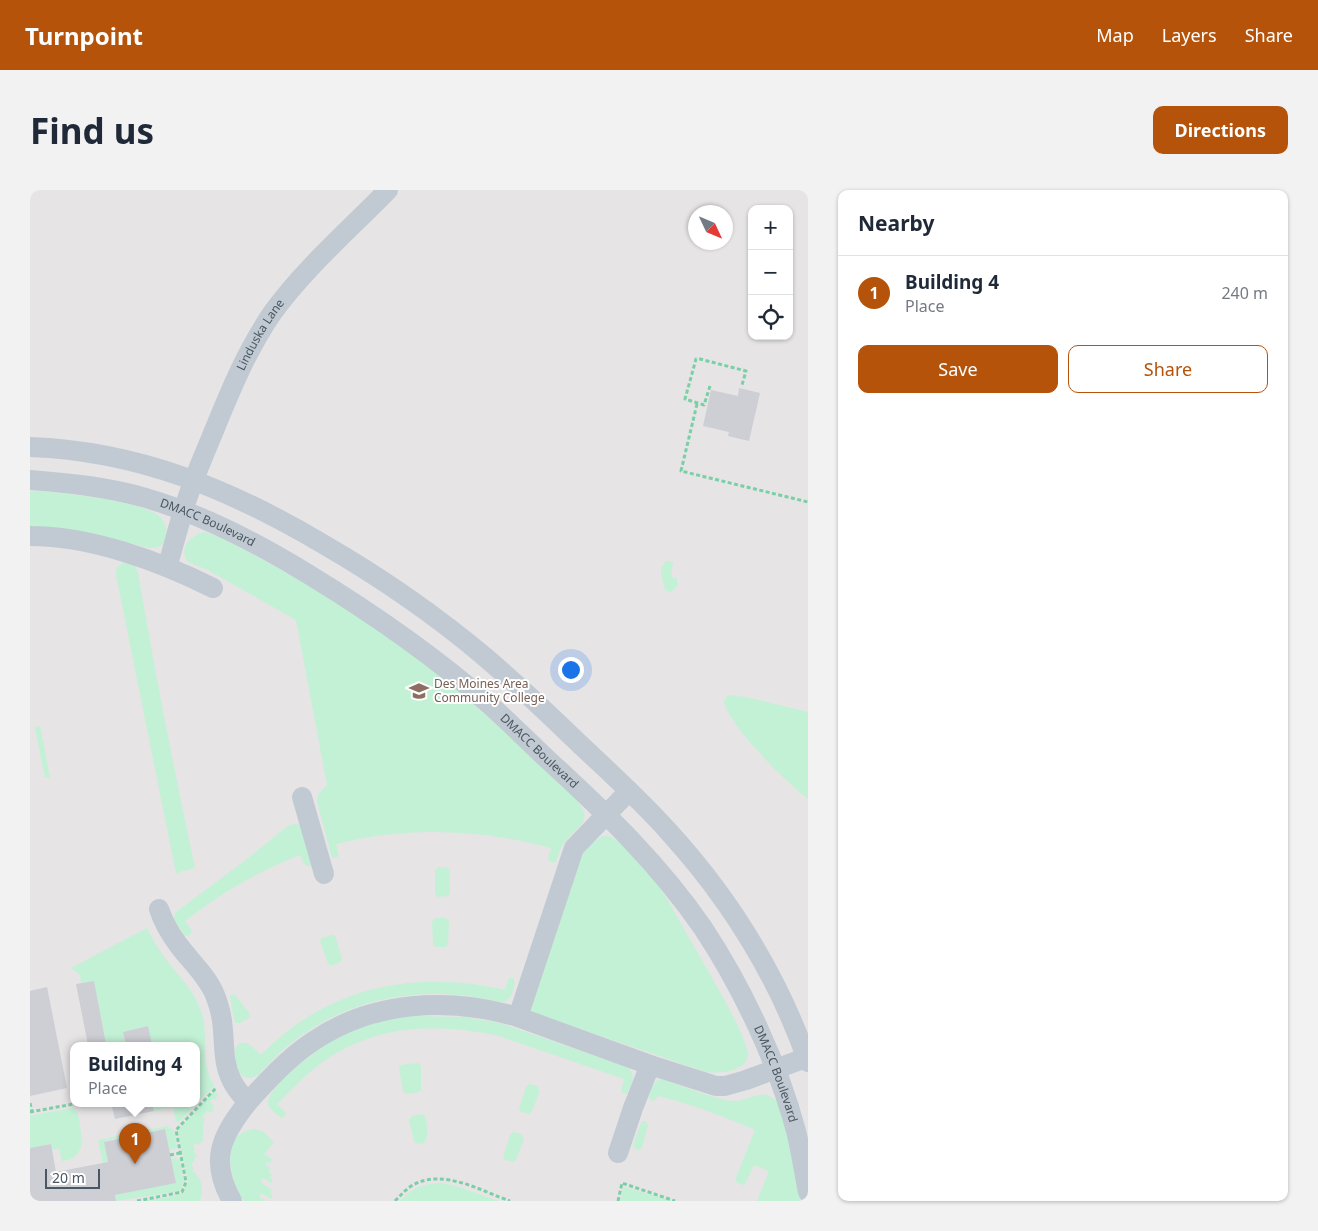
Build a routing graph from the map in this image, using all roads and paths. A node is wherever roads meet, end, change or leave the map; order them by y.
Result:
1 (388, 190) edge
2 (742, 385) dead end
3 (710, 386) dead end
4 (697, 404) junction
5 (30, 447) edge
6 (30, 480) edge
7 (194, 480) junction
8 (808, 502) edge
9 (183, 511) junction
10 (30, 536) edge
11 (167, 567) junction
12 (213, 588) dead end
13 (629, 791) junction
14 (302, 797) dead end
15 (606, 815) junction
16 (324, 874) dead end
17 (159, 909) dead end
18 (518, 1018) junction
19 (808, 1059) edge
20 (650, 1065) junction
21 (775, 1069) junction
22 (222, 1092) dead end
23 (30, 1102) edge
24 (248, 1102) junction
25 (200, 1103) edge
26 (70, 1105) edge
27 (197, 1107) edge
28 (31, 1112) edge
29 (180, 1153) junction
30 (618, 1153) dead end
31 (170, 1155) dead end
32 (808, 1192) edge
33 (137, 1201) edge
34 (232, 1201) edge
35 (395, 1201) edge
36 (510, 1201) edge
37 (618, 1201) edge
38 (675, 1201) edge

1 - 7 street, Linduska Lane
2 - 4 path
3 - 4 path
4 - 8 path
5 - 7 street
6 - 9 street, DMACC Boulevard
7 - 9 street, Linduska Lane
7 - 13 street
9 - 11 street, Linduska Lane
9 - 15 street, DMACC Boulevard
10 - 11 street
11 - 12 street
13 - 15 street
13 - 19 street
14 - 16 street
15 - 18 street
15 - 21 street, DMACC Boulevard
17 - 24 street
18 - 20 street
18 - 24 street
19 - 21 street
20 - 21 street
20 - 30 street
21 - 32 street, DMACC Boulevard
22 - 25 path
23 - 28 path
24 - 34 street
26 - 28 path
27 - 29 path
29 - 31 path
29 - 33 path
35 - 36 path
37 - 38 path

